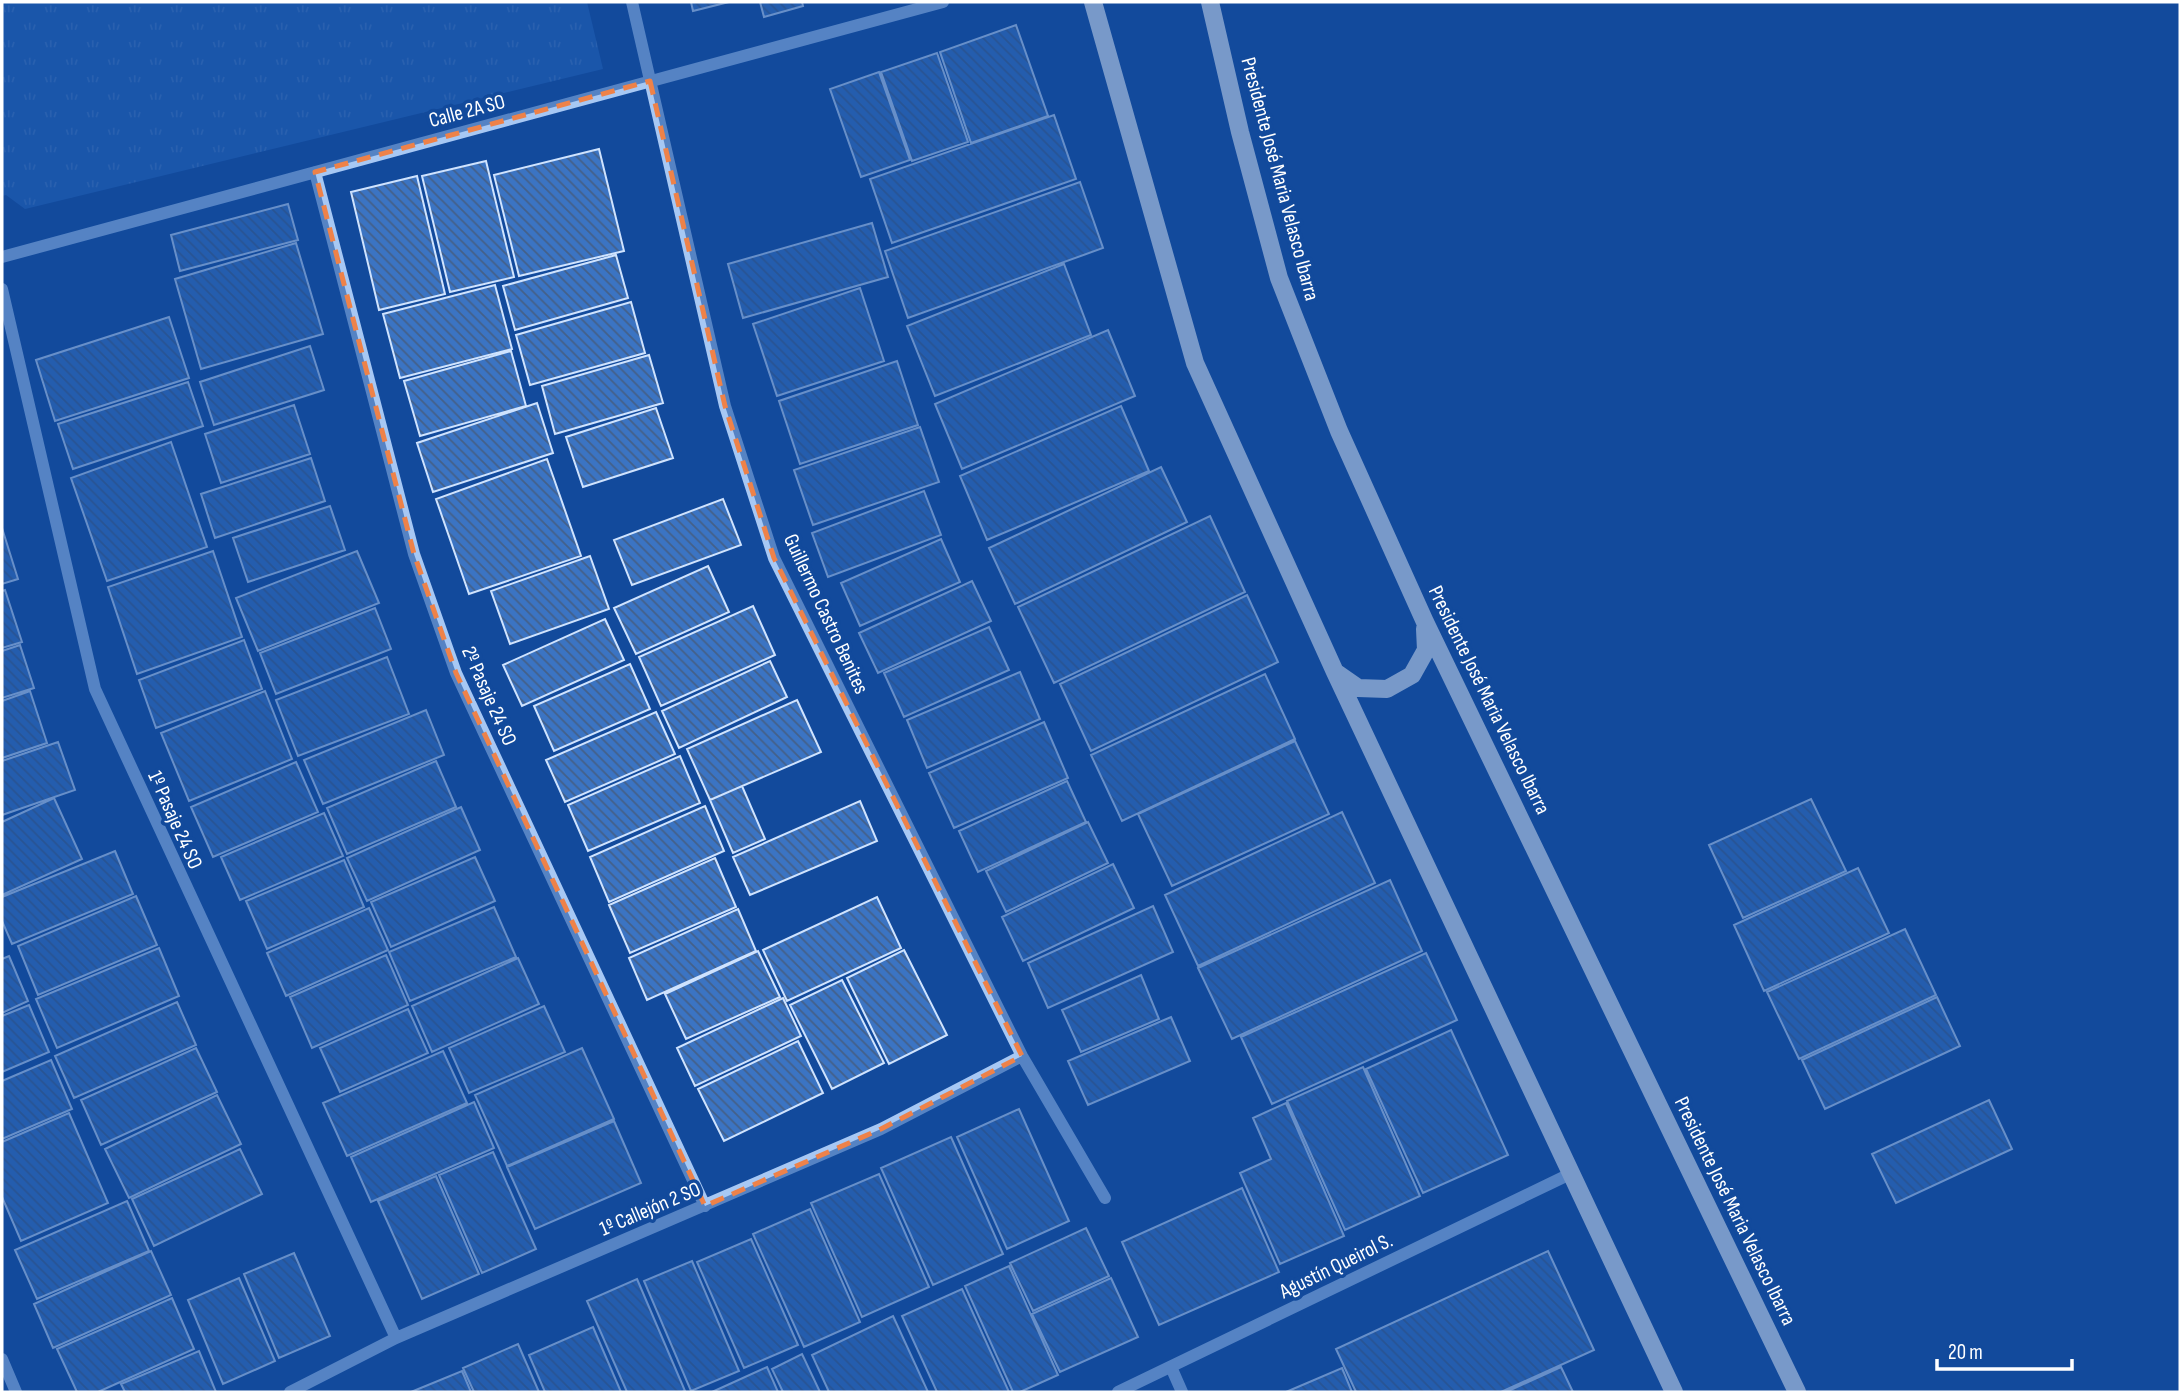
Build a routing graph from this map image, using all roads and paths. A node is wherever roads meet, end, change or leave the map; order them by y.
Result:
1 (632, 2) edge
2 (943, 2) edge
3 (1093, 2) edge
4 (1210, 2) edge
5 (650, 81) junction
6 (314, 172) junction
7 (2, 257) edge
8 (2, 289) edge
9 (1425, 622) junction
10 (1335, 672) junction
11 (1022, 1056) junction
12 (1570, 1174) junction
13 (1105, 1198) dead end
14 (705, 1206) junction
15 (396, 1338) junction
16 (2, 1359) edge
17 (1171, 1367) junction
18 (16, 1392) edge
19 (290, 1392) edge
20 (1118, 1392) edge
21 (1182, 1392) edge
22 (1674, 1392) edge
23 (1797, 1392) edge

1 - 5 street, Guillermo Castro Benites
2 - 5 street, Calle 2A SO
3 - 10 main road
4 - 9 main road, Presidente José Maria Velasco Ibarra
5 - 6 street, Calle 2A SO
5 - 11 street, Guillermo Castro Benites
6 - 7 street, Calle 2A SO
6 - 14 street, 2º Pasaje 24 SO
8 - 15 street, 1º Pasaje 24 SO
9 - 10 main road
9 - 23 main road, Presidente José Maria Velasco Ibarra
10 - 12 main road
11 - 13 street, Guillermo Castro Benites
11 - 14 street, 1º Callejón 2 SO
12 - 17 street, Agustín Queirol S.
12 - 22 main road
14 - 15 street, 1º Callejón 2 SO
15 - 19 street, 1º Callejón 2 SO
16 - 18 street
17 - 20 street, Agustín Queirol S.
17 - 21 street

